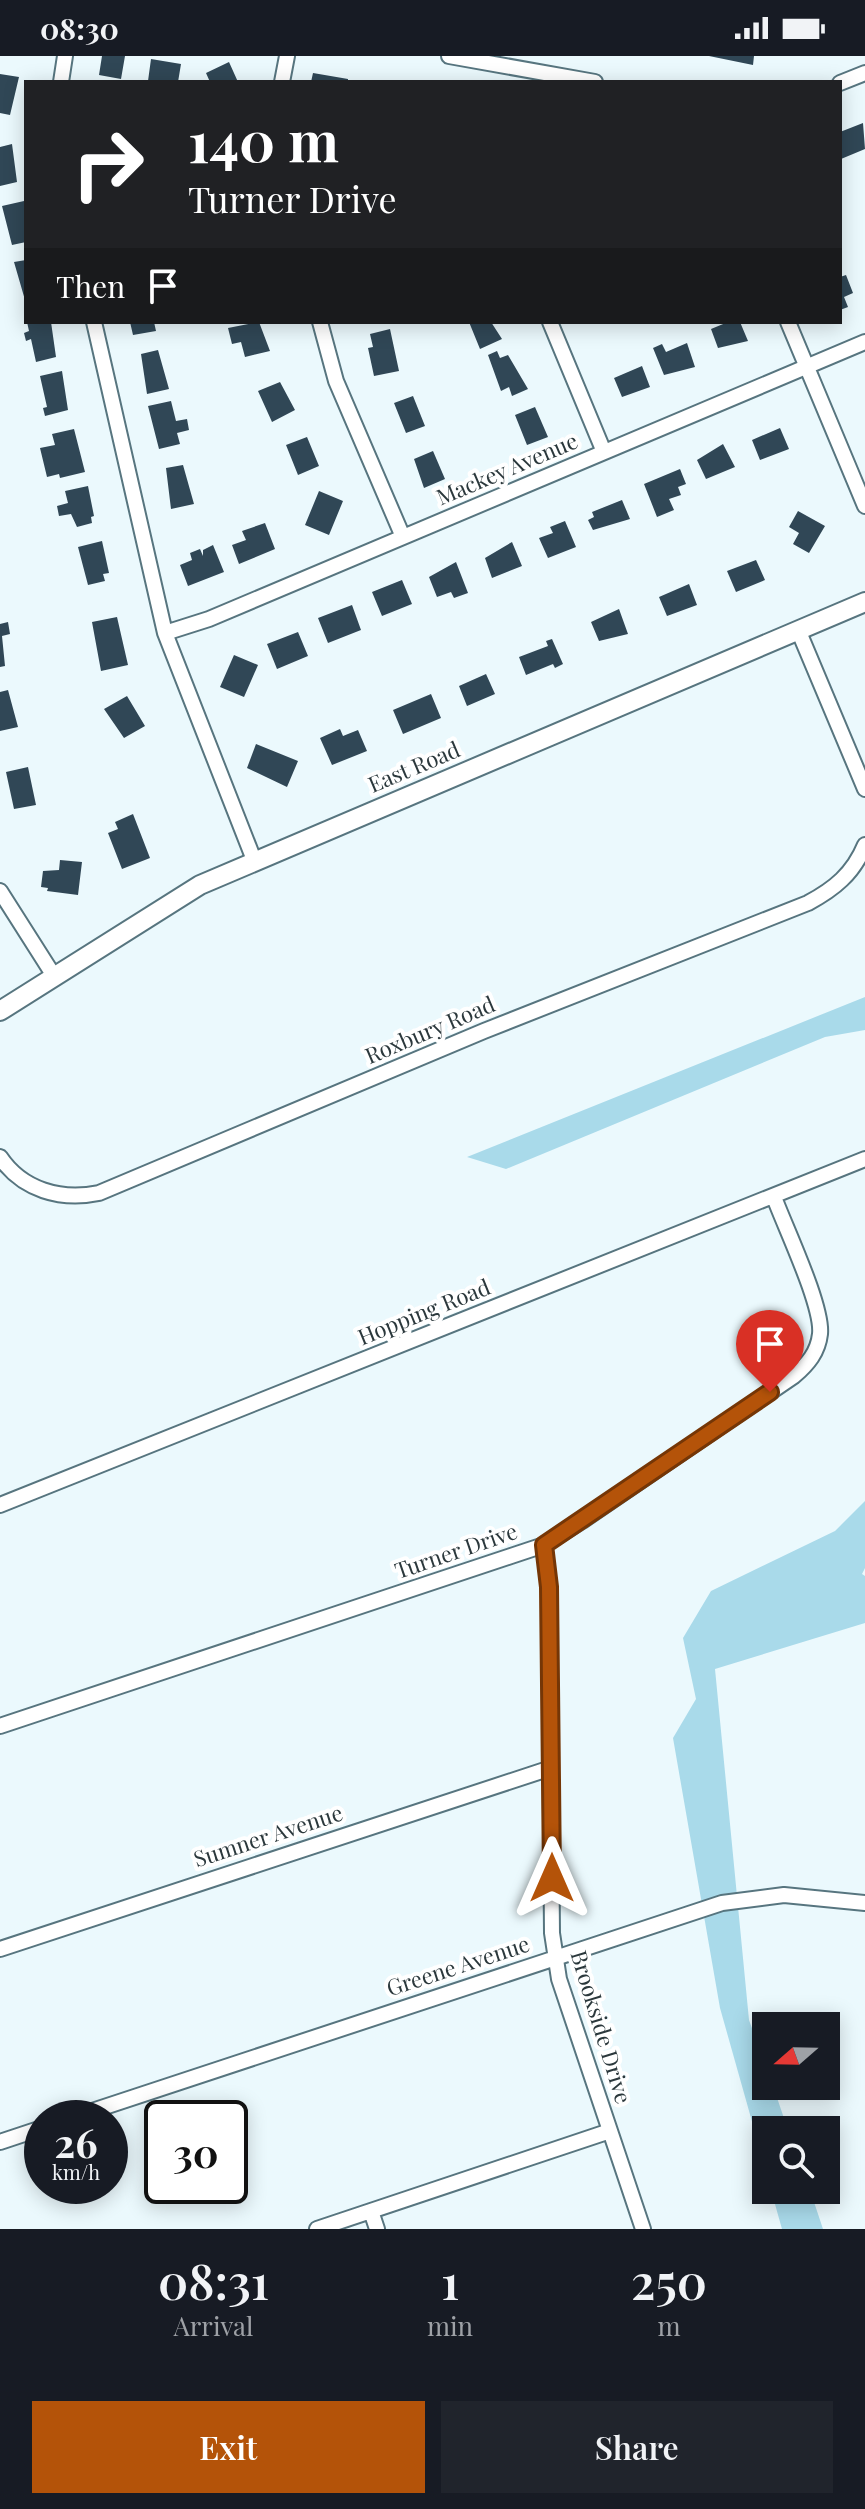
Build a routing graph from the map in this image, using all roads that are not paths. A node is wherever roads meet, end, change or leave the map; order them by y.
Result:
1 (65, 56) edge
2 (287, 56) edge
3 (449, 56) edge
4 (865, 73) edge
5 (507, 74) edge
6 (61, 80) edge
7 (282, 80) edge
8 (573, 80) edge
9 (842, 82) edge
10 (94, 324) edge
11 (321, 324) edge
12 (551, 324) edge
13 (789, 324) edge
14 (865, 342) edge
15 (807, 367) junction
16 (604, 452) junction
17 (865, 506) edge
18 (403, 537) junction
19 (865, 602) edge
20 (799, 632) junction
21 (165, 633) junction
22 (865, 789) edge
23 (865, 845) edge
24 (254, 860) junction
25 (0, 891) edge
26 (54, 976) junction
27 (0, 1011) edge
28 (0, 1157) edge
29 (865, 1159) edge
30 (774, 1197) junction
31 (0, 1505) edge
32 (544, 1545) junction
33 (0, 1726) edge
34 (551, 1768) junction
35 (865, 1903) edge
36 (0, 1949) edge
37 (556, 1957) junction
38 (125, 2100) edge
39 (610, 2131) junction
40 (24, 2134) edge
41 (0, 2142) edge
42 (371, 2211) junction
43 (317, 2229) edge
44 (377, 2229) edge
45 (643, 2229) edge

1 - 6 street
2 - 7 street
3 - 5 street
4 - 9 street
5 - 8 street
10 - 21 street
11 - 18 street
12 - 16 street
13 - 15 street
14 - 15 street, Mackey Avenue
15 - 16 street, Mackey Avenue
15 - 17 street
16 - 18 street, Mackey Avenue
18 - 21 street, Mackey Avenue
19 - 20 street, East Road
20 - 22 street
20 - 24 street, East Road
21 - 24 street
23 - 28 street, Roxbury Road
24 - 26 street, East Road
25 - 26 street
26 - 27 street, East Road
29 - 30 street, Hopping Road
30 - 31 street, Hopping Road
30 - 32 street, Turner Drive
32 - 33 street, Turner Drive
32 - 34 street, Brookside Drive
34 - 36 street, Sumner Avenue
34 - 37 street, Brookside Drive
35 - 37 street, Greene Avenue
37 - 38 street, Greene Avenue
37 - 39 street, Brookside Drive
39 - 42 street
39 - 45 street, Brookside Drive
40 - 41 street
42 - 43 street
42 - 44 street

